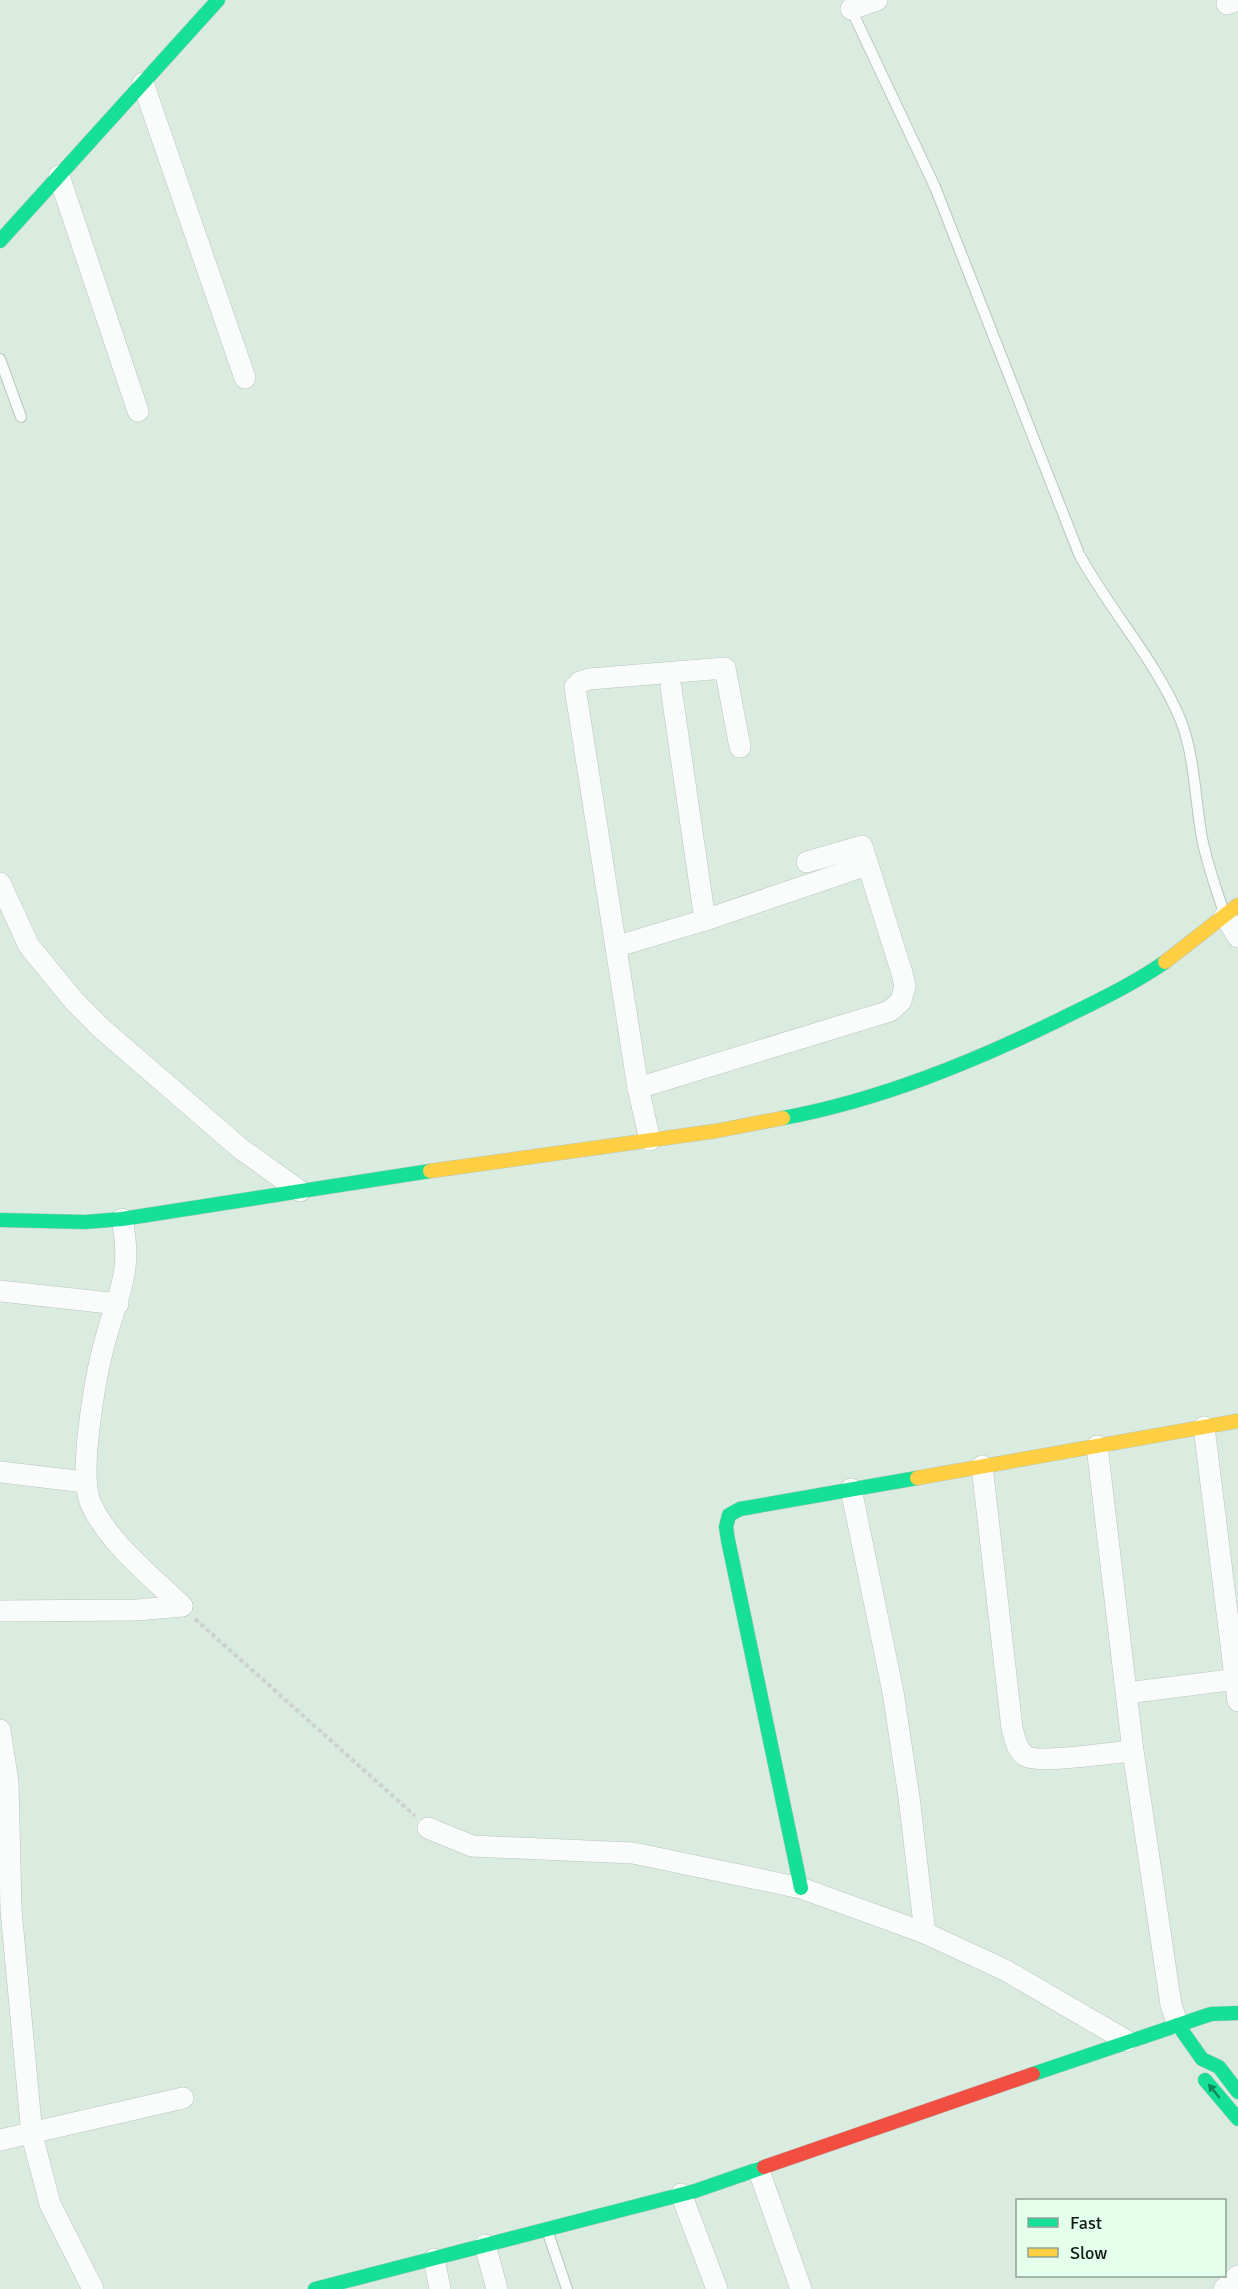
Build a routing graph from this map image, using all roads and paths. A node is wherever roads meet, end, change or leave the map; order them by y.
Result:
1 (218, 0) edge
2 (877, 0) edge
3 (849, 4) edge
4 (143, 83) junction
5 (59, 176) junction
6 (0, 241) edge
7 (0, 359) edge
8 (245, 378) dead end
9 (138, 411) dead end
10 (21, 417) dead end
11 (671, 688) dead end
12 (740, 747) dead end
13 (807, 862) dead end
14 (867, 866) junction
15 (0, 883) edge
16 (1232, 910) edge
17 (705, 920) junction
18 (1238, 937) edge
19 (618, 946) junction
20 (638, 1088) junction
21 (650, 1140) junction
22 (300, 1191) junction
23 (127, 1218) junction
24 (0, 1220) edge
25 (0, 1291) edge
26 (118, 1304) junction
27 (1238, 1421) edge
28 (1204, 1427) junction
29 (1097, 1446) junction
30 (982, 1466) junction
31 (0, 1472) edge
32 (85, 1482) junction
33 (851, 1489) junction
34 (182, 1606) junction
35 (0, 1611) edge
36 (1237, 1680) edge
37 (1127, 1693) junction
38 (1238, 1701) edge
39 (0, 1730) edge
40 (1133, 1750) junction
41 (428, 1828) joint
42 (801, 1888) junction
43 (5, 1909) edge
44 (925, 1933) junction
45 (1228, 1997) dead end
46 (1238, 2013) edge
47 (1211, 2014) junction
48 (1178, 2025) junction
49 (1127, 2041) junction
50 (1202, 2060) junction
51 (1238, 2092) edge
52 (183, 2098) dead end
53 (1238, 2119) edge
54 (32, 2135) junction
55 (0, 2140) edge
56 (765, 2169) junction
57 (681, 2194) junction
58 (547, 2230) junction
59 (485, 2245) junction
60 (434, 2259) junction
61 (1238, 2276) edge
62 (322, 2288) edge
63 (93, 2289) edge
64 (441, 2289) edge
65 (496, 2289) edge
66 (567, 2289) edge
67 (717, 2289) edge
68 (801, 2289) edge
69 (1224, 2289) edge

1 - 4 street
2 - 3 street
3 - 16 lane
4 - 5 street
4 - 8 street
5 - 6 street
5 - 9 street
7 - 10 lane
11 - 17 street
12 - 19 street
13 - 14 street
14 - 17 street
14 - 20 street
15 - 22 street
16 - 18 street
16 - 21 street
17 - 19 street
19 - 20 street
20 - 21 street
21 - 22 street
22 - 23 street
23 - 24 street
23 - 26 street
25 - 26 street
26 - 32 street
27 - 28 street
28 - 29 street
28 - 36 street
29 - 30 street
29 - 37 street
30 - 33 street
30 - 40 street
31 - 32 street
32 - 34 street
33 - 42 street
33 - 44 street
34 - 35 street
34 - 41 path
36 - 37 street
36 - 38 street
37 - 40 street
39 - 43 street
40 - 48 street
41 - 42 street
42 - 44 street
43 - 54 street
44 - 49 street
45 - 47 street
46 - 47 street
47 - 48 street
48 - 49 street
48 - 50 street
49 - 56 street
50 - 51 street
53 -> 50 street
52 - 54 street
54 - 55 street
54 - 63 street
56 - 57 street
56 - 68 street
57 - 58 street
57 - 67 street
58 - 59 street
58 - 66 lane
59 - 60 street
59 - 65 street
60 - 62 street
60 - 64 street
61 - 69 street

